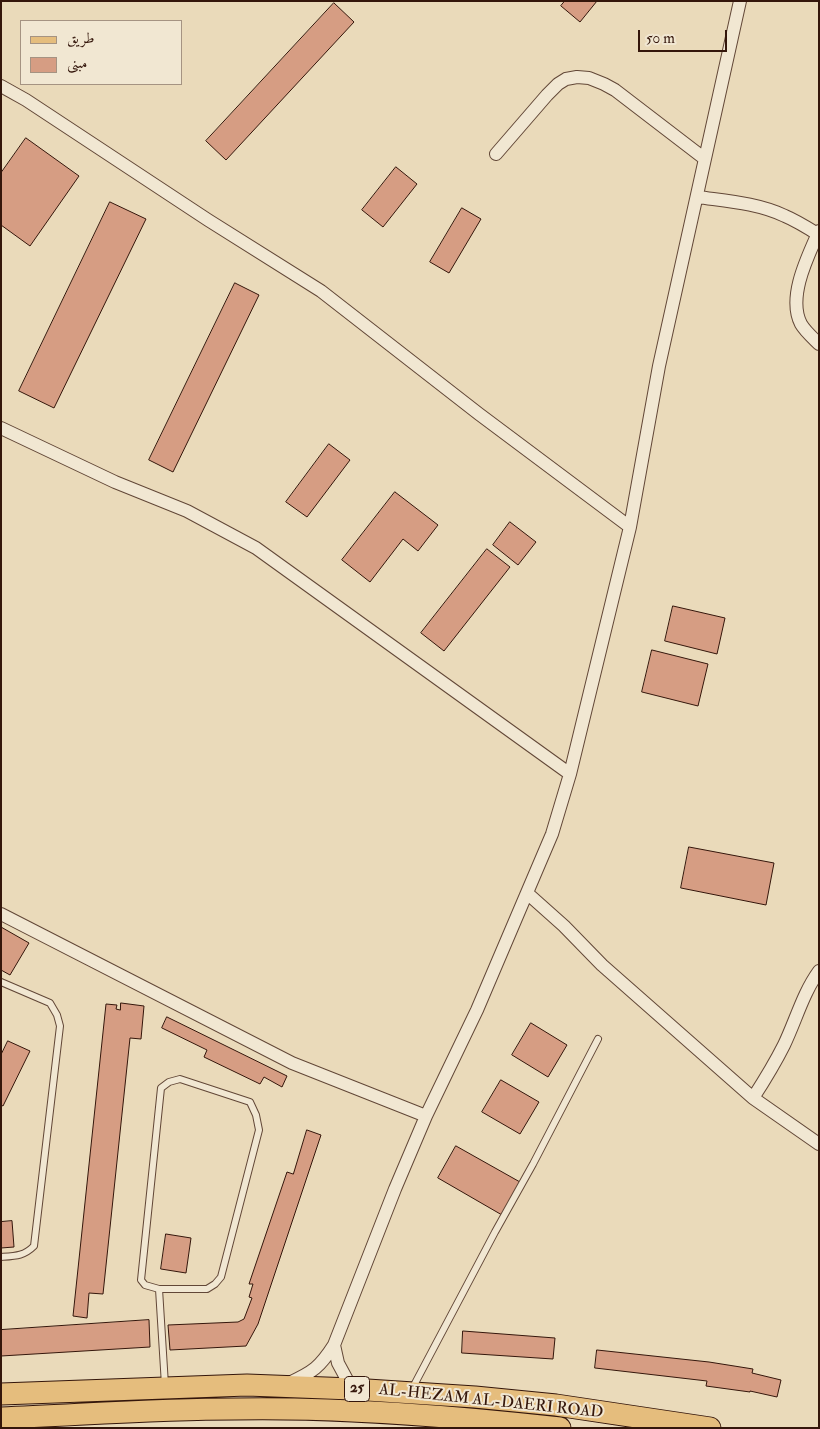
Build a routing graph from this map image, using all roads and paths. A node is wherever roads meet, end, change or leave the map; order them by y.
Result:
1 (740, 1) edge
2 (1, 86) edge
3 (496, 154) dead end
4 (705, 159) junction
5 (698, 197) junction
6 (818, 234) edge
7 (819, 344) edge
8 (1, 428) edge
9 (630, 527) junction
10 (570, 774) junction
11 (526, 893) junction
12 (1, 914) edge
13 (819, 971) edge
14 (1, 982) edge
15 (598, 1039) dead end
16 (753, 1098) junction
17 (426, 1116) junction
18 (819, 1144) edge
19 (1, 1258) edge
20 (159, 1289) junction
21 (334, 1345) junction
22 (284, 1386) junction
23 (165, 1388) junction
24 (352, 1389) junction
25 (410, 1392) junction
26 (1, 1394) edge
27 (1, 1418) edge
28 (560, 1428) edge
29 (710, 1428) edge

1 - 4 street
2 - 9 street
3 - 4 street
4 - 5 street
5 - 6 street
5 - 9 street
6 - 7 street
8 - 10 street
9 - 10 street
10 - 11 street
11 - 16 street
11 - 17 street
12 - 17 street
13 - 16 street
14 - 19 lane
15 - 25 lane
16 - 18 street
17 - 21 street
20 - 20 lane
20 - 23 lane
21 - 22 street
21 - 24 street
22 - 23 main road, AL-HEZAM AL-DAERI ROAD / 25
22 - 24 main road, AL-HEZAM AL-DAERI ROAD / 25
23 - 26 main road, AL-HEZAM AL-DAERI ROAD / 25
24 - 25 main road, AL-HEZAM AL-DAERI ROAD / 25
25 - 29 main road, AL-HEZAM AL-DAERI ROAD / 25
27 - 28 main road, AL-HEZAM AL-DAERI ROAD / 25

